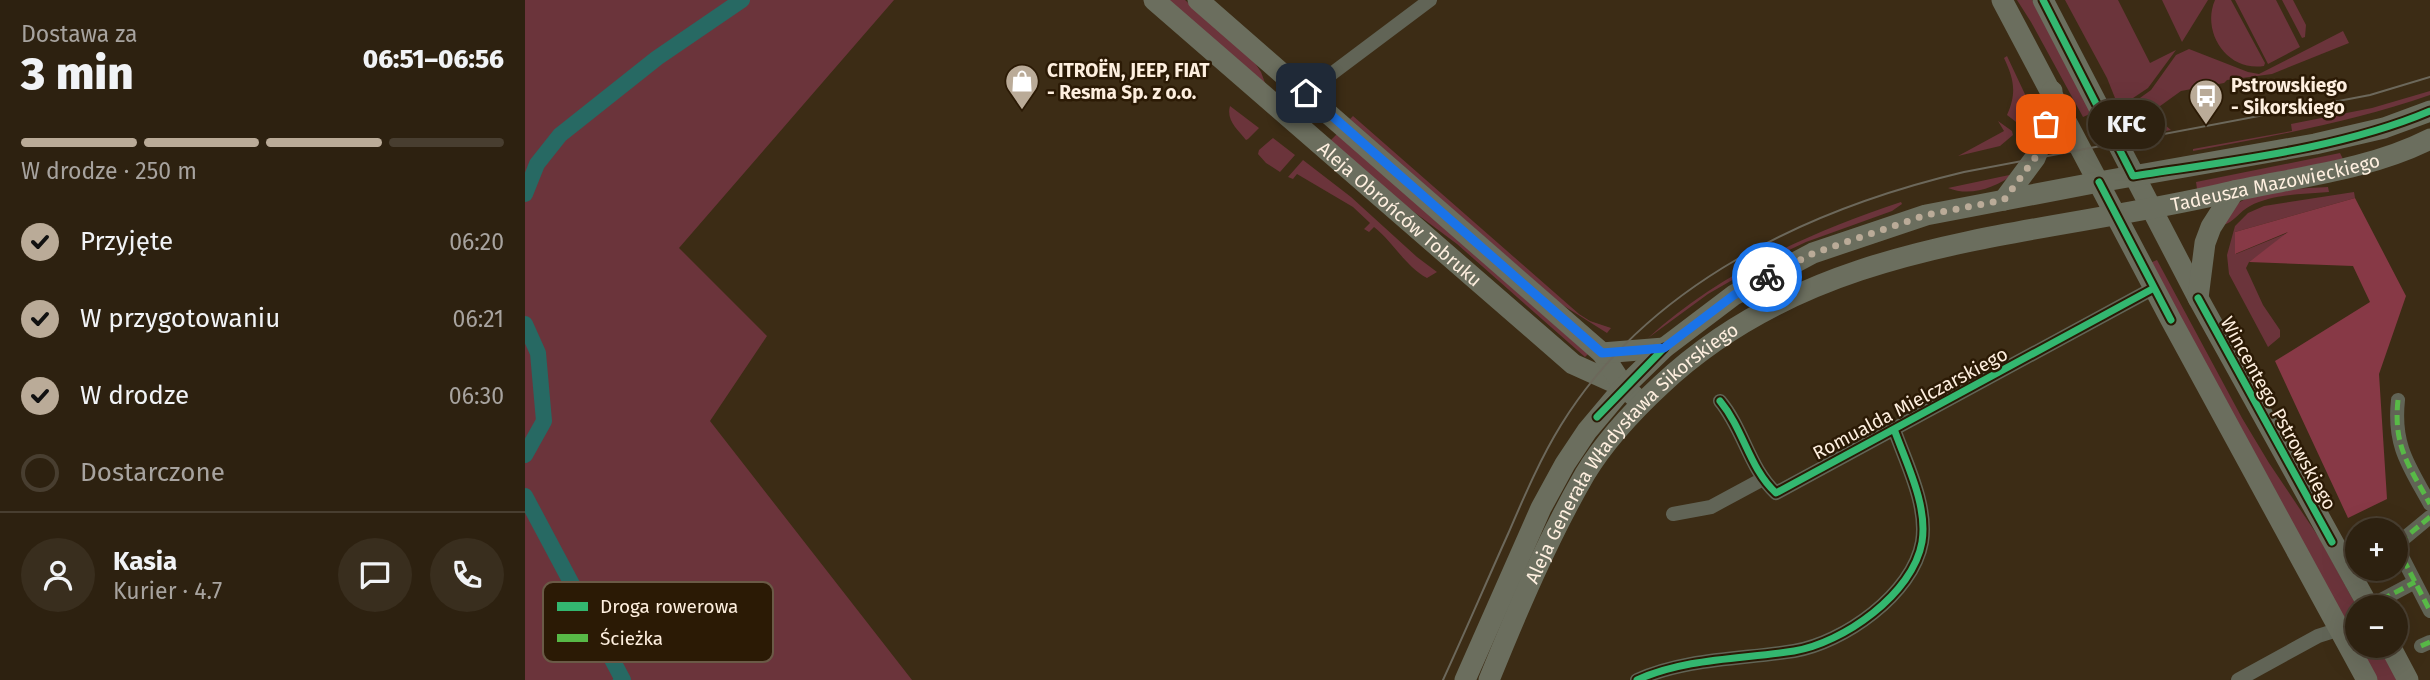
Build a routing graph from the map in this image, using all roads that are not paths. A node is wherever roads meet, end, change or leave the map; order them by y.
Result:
1 (1154, 0) edge
2 (1198, 0) edge
3 (1430, 0) edge
4 (2002, 0) edge
5 (2043, 0) edge
6 (2052, 91) junction
7 (1306, 93) junction
8 (2430, 111) edge
9 (2430, 139) edge
10 (2133, 176) junction
11 (2099, 182) junction
12 (2234, 191) junction
13 (2004, 200) junction
14 (2150, 209) junction
15 (2116, 214) junction
16 (2154, 288) junction
17 (2198, 298) junction
18 (1664, 348) junction
19 (1602, 353) junction
20 (1624, 387) junction
21 (2398, 400) dead end
22 (1720, 401) dead end
23 (1642, 402) junction
24 (1894, 429) junction
25 (1761, 480) junction
26 (2430, 504) edge
27 (1673, 514) dead end
28 (2430, 517) edge
29 (2415, 582) junction
30 (2361, 595) edge
31 (2391, 595) edge
32 (2430, 611) edge
33 (2340, 629) junction
34 (2396, 658) edge
35 (1465, 680) edge
36 (1489, 680) edge
37 (1637, 680) edge
38 (2238, 680) edge
39 (2367, 680) edge
40 (2408, 680) edge

1 - 20 main road, Aleja Obrońców Tobruku
2 - 7 main road, Aleja Obrońców Tobruku
3 - 7 street
4 - 6 main road
5 - 10 main road, Wincentego Pstrowskiego
6 - 11 main road
6 - 13 main road
7 - 19 main road, Aleja Obrońców Tobruku
8 - 10 main road, Tadeusza Mazowieckiego
9 - 12 main road, Tadeusza Mazowieckiego
10 - 11 main road, Aleja Generała Władysława Sikorskiego
10 - 14 main road, Wincentego Pstrowskiego
11 - 13 main road, Aleja Generała Władysława Sikorskiego
11 - 15 main road
12 - 14 main road, Tadeusza Mazowieckiego
12 - 17 main road
13 - 18 main road, Aleja Generała Władysława Sikorskiego
14 - 15 main road, Tadeusza Mazowieckiego
14 - 17 main road, Wincentego Pstrowskiego
15 - 16 main road
15 - 23 main road, Aleja Generała Władysława Sikorskiego
16 - 24 street, Romualda Mielczarskiego
16 - 33 main road
17 - 30 main road, Wincentego Pstrowskiego
18 - 19 main road
18 - 20 main road, Aleja Generała Władysława Sikorskiego
19 - 20 main road, Aleja Obrońców Tobruku
20 - 23 main road, Aleja Obrońców Tobruku
20 - 35 main road, Aleja Generała Władysława Sikorskiego
21 - 26 street
22 - 25 street
23 - 36 main road, Aleja Generała Władysława Sikorskiego
24 - 25 street, Romualda Mielczarskiego
24 - 37 street
25 - 27 street
28 - 29 street
29 - 31 street
29 - 32 street
33 - 38 street
33 - 39 main road
34 - 40 main road

